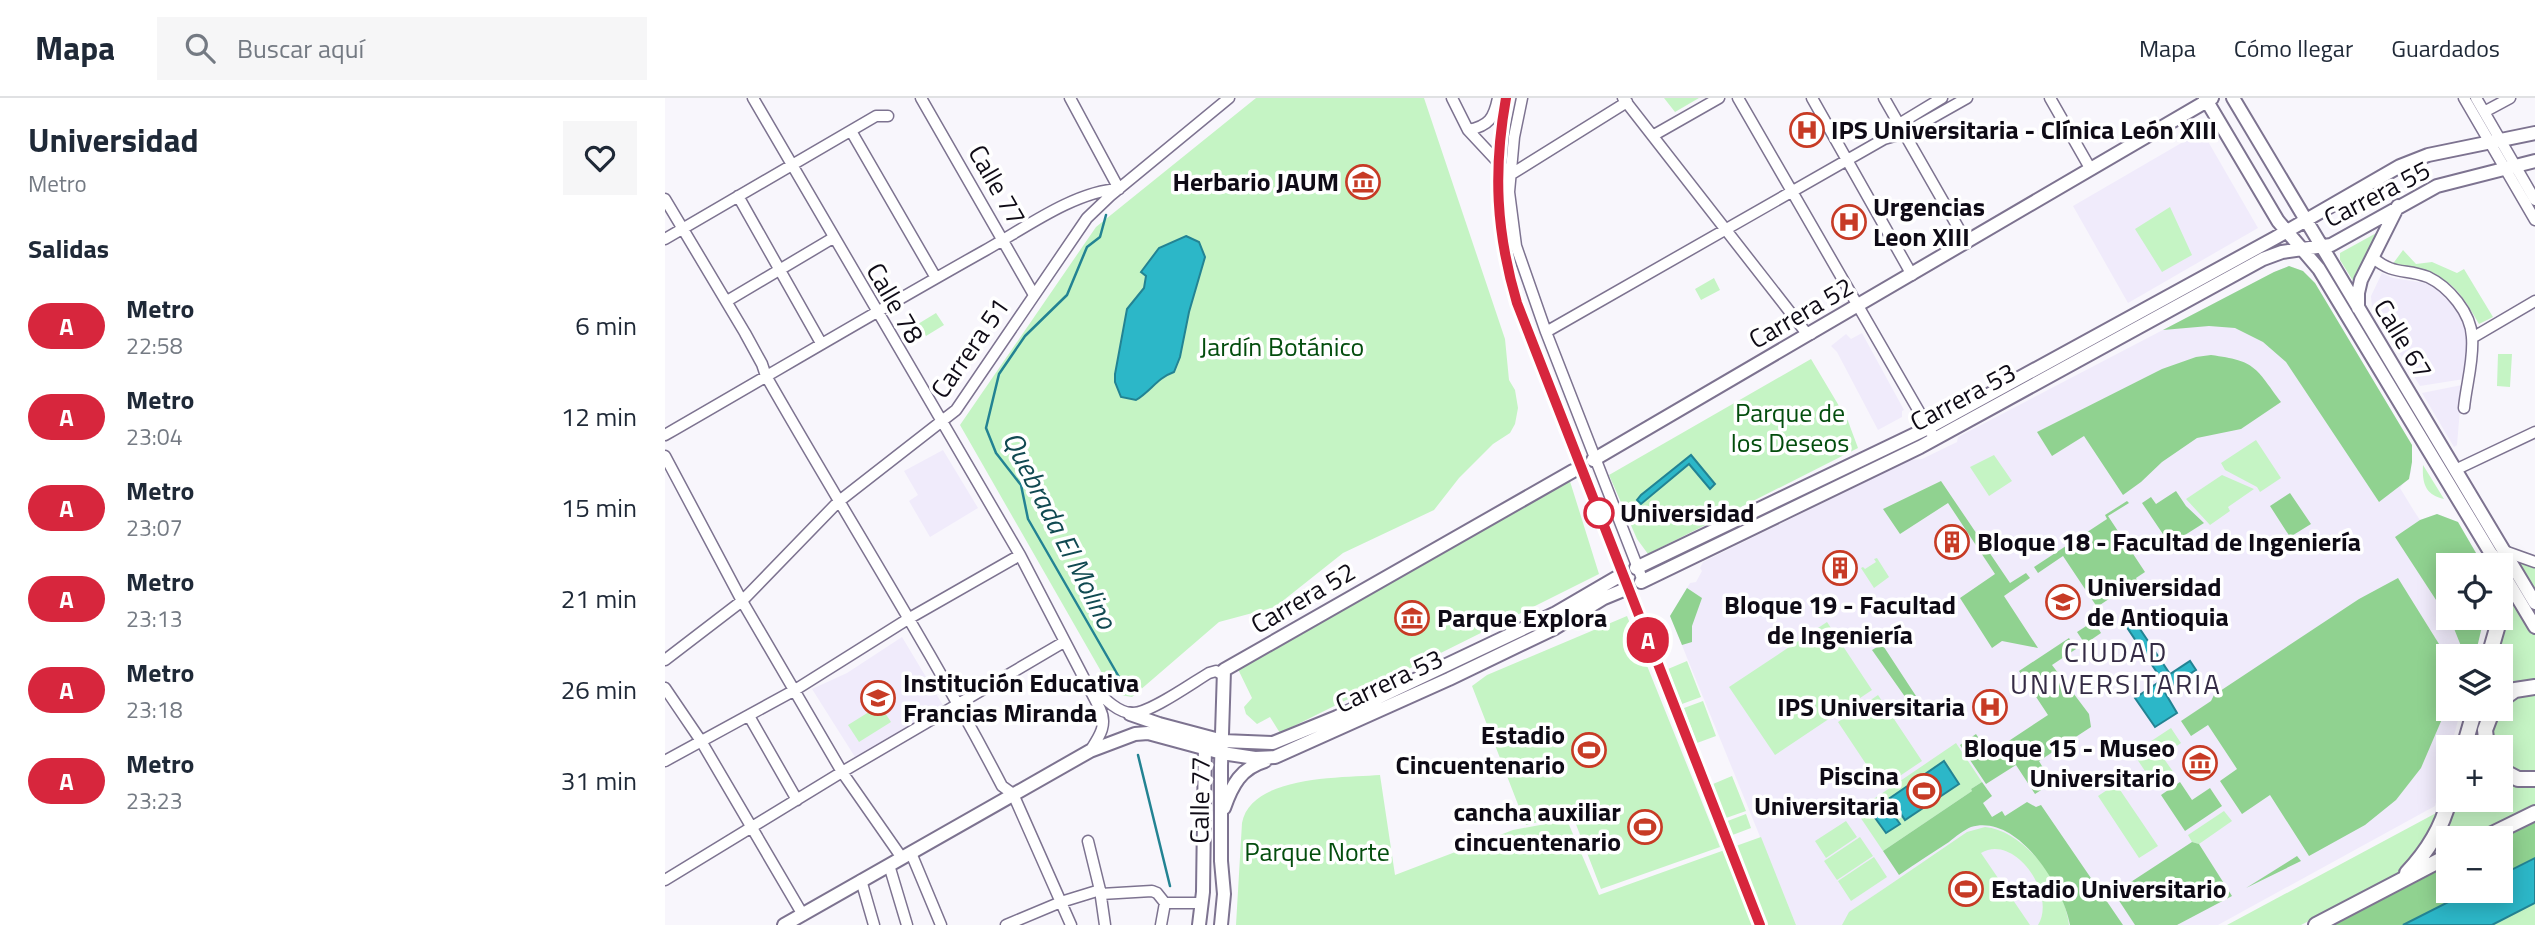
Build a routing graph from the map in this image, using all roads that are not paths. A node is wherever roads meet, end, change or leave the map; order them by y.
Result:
1 (753, 98) edge
2 (921, 98) edge
3 (1070, 98) edge
4 (1452, 98) edge
5 (1498, 98) edge
6 (1522, 98) edge
7 (1719, 98) edge
8 (1738, 98) edge
9 (1812, 98) edge
10 (1884, 98) edge
11 (1942, 98) edge
12 (1967, 98) edge
13 (2050, 98) edge
14 (2233, 98) edge
15 (2464, 98) edge
16 (2476, 98) edge
17 (2510, 98) edge
18 (1224, 99) edge
19 (2208, 99) edge
20 (1625, 100) edge
21 (2484, 112) junction
22 (888, 116) dead end
23 (1902, 128) junction
24 (1468, 130) junction
25 (851, 131) junction
26 (2535, 134) edge
27 (1654, 135) junction
28 (2495, 141) junction
29 (1847, 160) junction
30 (2535, 161) edge
31 (792, 164) junction
32 (2511, 167) junction
33 (2090, 168) junction
34 (1510, 175) junction
35 (1119, 189) junction
36 (1793, 192) junction
37 (738, 196) junction
38 (665, 199) edge
39 (2535, 200) edge
40 (2398, 205) junction
41 (2306, 220) junction
42 (2535, 220) edge
43 (684, 228) junction
44 (1726, 229) junction
45 (2287, 231) junction
46 (834, 238) junction
47 (665, 239) edge
48 (1003, 241) junction
49 (1967, 243) junction
50 (2322, 247) junction
51 (2303, 250) junction
52 (2372, 257) junction
53 (779, 268) junction
54 (1912, 275) junction
55 (936, 278) junction
56 (1034, 295) junction
57 (2535, 301) edge
58 (726, 302) junction
59 (1857, 306) junction
60 (2358, 309) junction
61 (876, 312) junction
62 (1546, 332) junction
63 (1811, 334) junction
64 (2472, 338) junction
65 (821, 343) junction
66 (766, 376) junction
67 (2464, 408) dead end
68 (940, 422) junction
69 (2535, 432) edge
70 (1931, 433) junction
71 (665, 435) edge
72 (665, 456) edge
73 (1594, 460) junction
74 (2455, 470) junction
75 (1573, 471) tunnel mouth
76 (838, 502) junction
77 (2493, 553) edge
78 (2494, 553) edge
79 (1020, 555) junction
80 (2513, 560) edge
81 (2535, 562) edge
82 (1637, 568) junction
83 (2513, 578) edge
84 (1642, 581) joint
85 (2513, 590) edge
86 (743, 601) junction
87 (2535, 603) edge
88 (908, 619) junction
89 (2535, 627) edge
90 (1064, 642) junction
91 (665, 660) edge
92 (1223, 675) junction
93 (1085, 679) junction
94 (2535, 687) edge
95 (665, 688) edge
96 (795, 690) junction
97 (2513, 691) edge
98 (956, 705) junction
99 (1130, 714) junction
100 (749, 716) junction
101 (701, 741) junction
102 (1205, 743) junction
103 (1223, 747) junction
104 (1090, 751) junction
105 (1275, 757) junction
106 (665, 761) edge
107 (842, 772) junction
108 (2513, 776) edge
109 (2535, 779) edge
110 (1013, 794) junction
111 (797, 800) junction
112 (2445, 812) edge
113 (2535, 813) edge
114 (1222, 815) junction
115 (2508, 826) edge
116 (751, 827) junction
117 (1088, 841) dead end
118 (906, 855) junction
119 (2436, 862) edge
120 (889, 865) junction
121 (665, 880) edge
122 (861, 880) junction
123 (2398, 881) junction
124 (1101, 892) junction
125 (1061, 902) junction
126 (1165, 903) junction
127 (1202, 903) junction
128 (803, 915) junction
129 (784, 925) edge
130 (874, 925) edge
131 (907, 925) edge
132 (941, 925) edge
133 (1006, 925) edge
134 (1071, 925) edge
135 (1105, 925) edge
136 (1161, 925) edge
137 (1199, 925) edge
138 (1221, 925) edge
139 (2316, 925) edge

1 - 31 street, Calle 78
2 - 48 street, Calle 77
3 - 35 street
4 - 24 street
5 - 24 street
6 - 34 street
7 - 27 street
8 - 36 street
9 - 29 street
10 - 23 street
11 - 23 street
12 - 23 street
13 - 33 street
14 - 41 main road, Calle 67
15 - 28 street
16 - 21 street
17 - 21 street
18 - 35 street, Carrera 51
19 - 33 main road, Carrera 52
19 - 45 main road, Calle 67
20 - 27 street
20 - 34 street
21 - 28 street
22 - 25 street
23 - 29 street
23 - 49 street
24 - 34 street
25 - 31 street
25 - 55 street
26 - 28 main road, Carrera 55
27 - 44 street
28 - 32 street
28 - 41 main road, Carrera 55
29 - 36 street
29 - 54 street
30 - 32 main road, Carrera 55
31 - 37 street
31 - 46 street, Calle 78
32 - 39 street
32 - 40 main road, Carrera 55
32 - 42 street
33 - 49 main road, Carrera 52
34 - 62 street
35 - 48 street
35 - 56 street, Carrera 51
36 - 44 street
36 - 59 street
37 - 43 street
37 - 53 street
38 - 43 street
40 - 50 main road, Carrera 55
40 - 52 main road
41 - 45 main road, Carrera 55
41 - 50 main road, Calle 67
43 - 47 street
43 - 58 street
44 - 62 street
44 - 63 street
45 - 51 main road, Calle 67
45 - 70 main road, Carrera 53
46 - 53 street
46 - 61 street, Calle 78
48 - 55 street
48 - 56 street, Calle 77
49 - 54 main road, Carrera 52
50 - 51 main road, Carrera 55
50 - 60 main road, Calle 67
51 - 70 main road, Carrera 53
51 - 77 main road, Calle 67
52 - 60 main road
52 - 64 street
53 - 58 street
53 - 65 street
54 - 59 main road, Carrera 52
55 - 61 street
56 - 68 street, Carrera 51
57 - 64 street
58 - 66 street
59 - 63 main road, Carrera 52
59 - 70 street
60 - 74 main road, Calle 67
61 - 65 street
61 - 68 street, Calle 78
62 - 73 street
63 - 73 main road, Carrera 52
64 - 67 street
65 - 66 street
66 - 71 street
66 - 76 street
68 - 76 street, Carrera 51
68 - 79 street, Calle 78
69 - 74 street
70 - 82 main road, Carrera 53
70 - 84 main road, Carrera 53
72 - 86 street
73 - 82 street
74 - 78 main road, Calle 67
75 - 92 main road, Carrera 52
76 - 86 street, Carrera 51
76 - 88 street
79 - 88 street
79 - 90 street, Calle 78
80 - 81 street
82 - 84 street
83 - 87 main road, Calle 67
85 - 89 main road
86 - 91 street, Carrera 51
86 - 96 street
88 - 96 street
88 - 98 street
90 - 93 street, Calle 78
90 - 98 street
92 - 99 street, Carrera 52
92 - 103 main road, Calle 77
93 - 99 street
93 - 104 street, Calle 78
94 - 97 highway
95 - 101 street
96 - 100 street
96 - 107 street
98 - 107 street
98 - 110 street
99 - 102 main road
100 - 101 street
100 - 111 street
101 - 106 street
101 - 116 street
102 - 103 main road, Carrera 53
102 - 104 main road
102 - 127 main road, Calle 77
103 - 105 main road, Carrera 53
103 - 105 main road, Carrera 53
103 - 114 main road, Calle 77
104 - 110 main road
105 - 114 main road
107 - 111 street
107 - 118 street
108 - 109 highway
110 - 118 main road
110 - 125 street
111 - 116 street
112 - 123 highway
113 - 115 highway
114 - 138 main road, Calle 77
116 - 121 street
116 - 128 street
117 - 124 street
118 - 120 main road
118 - 132 street
119 - 123 highway
120 - 122 main road
120 - 131 street
122 - 128 main road
122 - 130 street
123 - 139 highway
124 - 125 street
124 - 126 street
124 - 135 street
125 - 133 street
125 - 134 street
126 - 127 street
126 - 136 street
127 - 137 main road, Calle 77
128 - 129 main road

